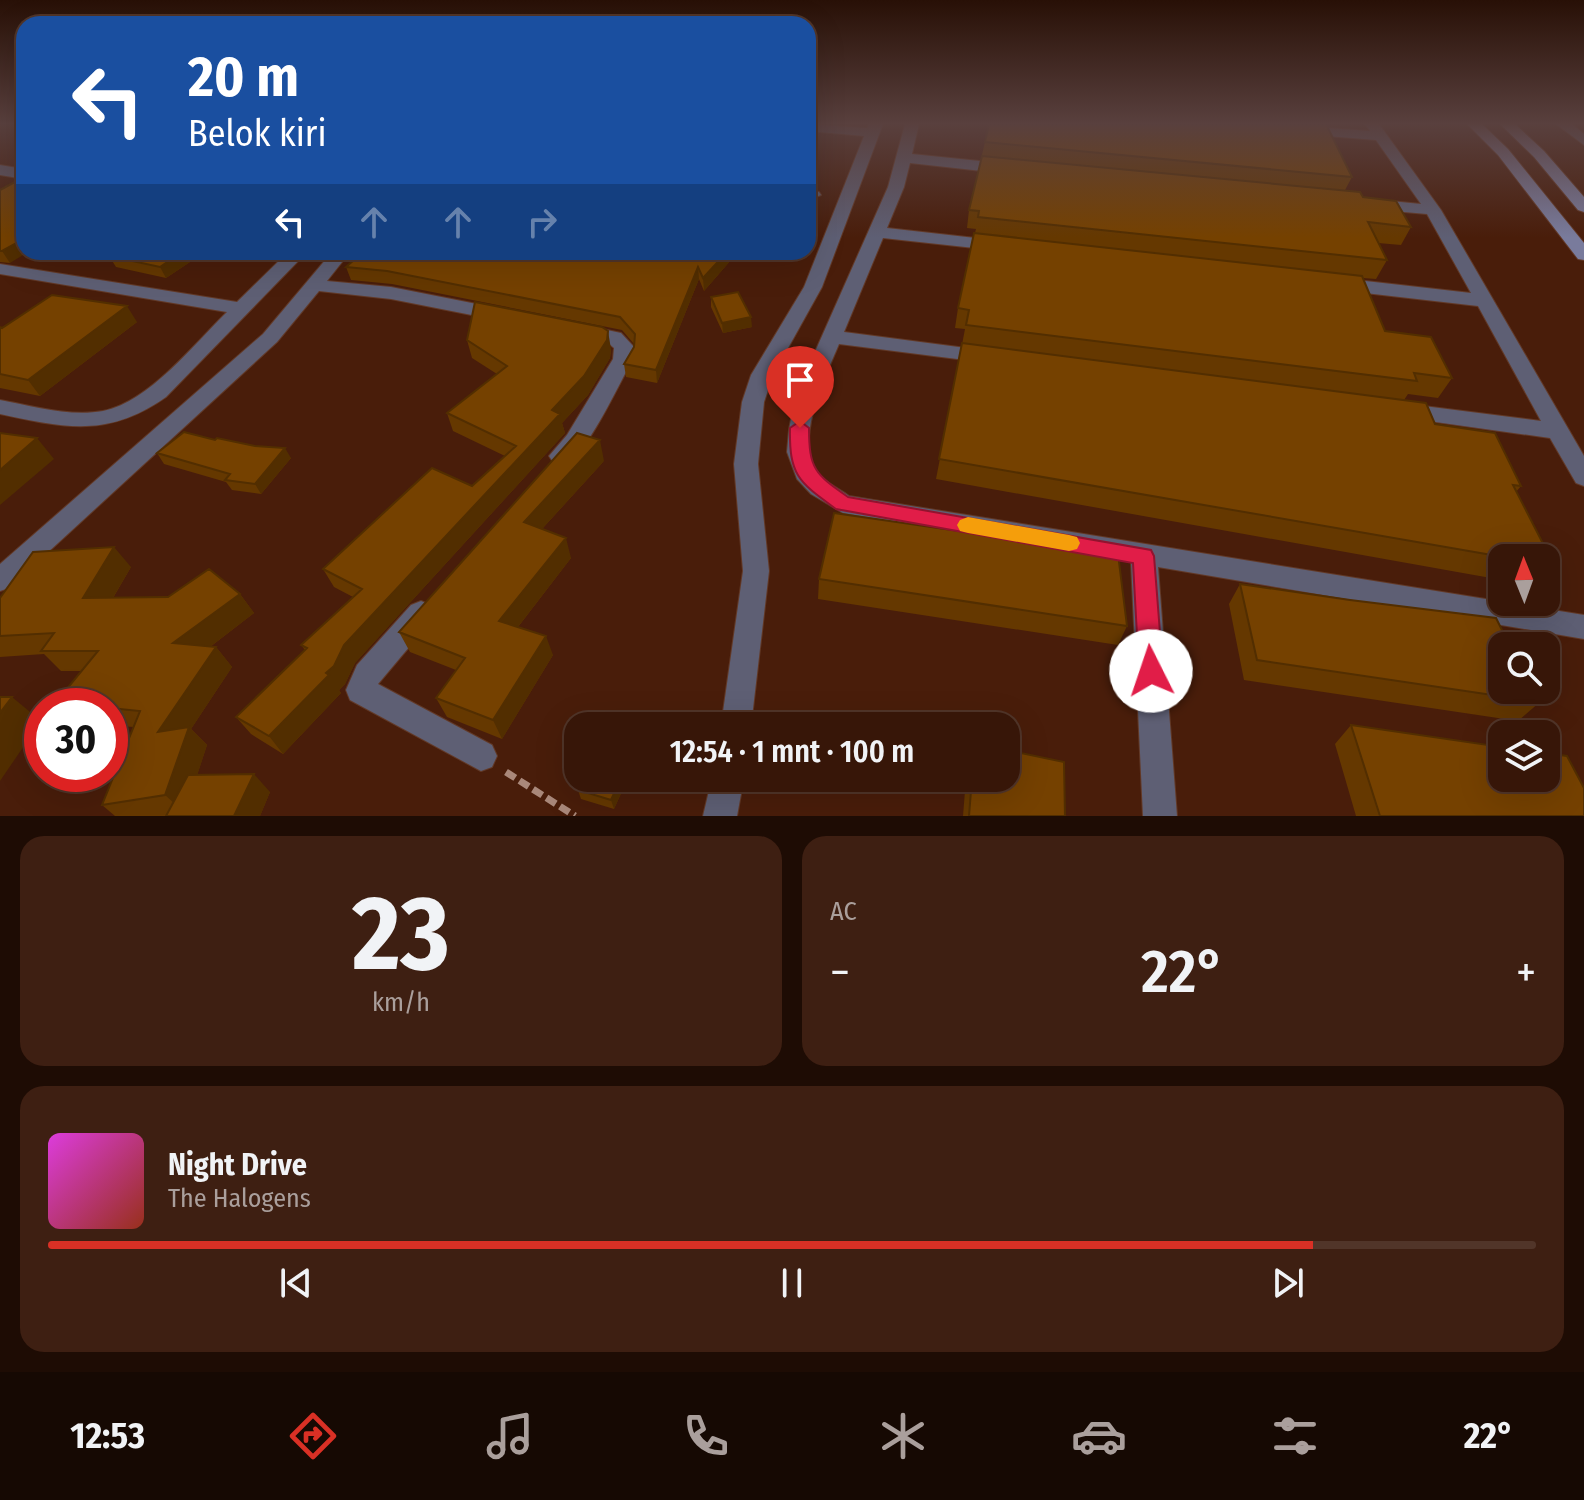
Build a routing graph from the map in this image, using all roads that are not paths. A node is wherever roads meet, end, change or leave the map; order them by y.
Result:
1 (862, 162) edge
2 (902, 162) edge
3 (942, 162) edge
4 (1399, 162) edge
5 (1511, 162) edge
6 (1546, 162) edge
7 (1028, 171) edge
8 (1355, 203) edge
9 (1584, 207) edge
10 (1433, 210) junction
11 (876, 232) junction
12 (1017, 248) edge
13 (1584, 255) edge
14 (290, 260) edge
15 (334, 260) edge
16 (0, 269) edge
17 (1315, 282) edge
18 (314, 285) junction
19 (1487, 301) junction
20 (242, 309) junction
21 (525, 319) edge
22 (554, 325) edge
23 (832, 337) junction
24 (1006, 359) edge
25 (0, 407) edge
26 (1385, 408) edge
27 (1558, 431) junction
28 (544, 476) edge
29 (1584, 477) edge
30 (1144, 556) junction
31 (0, 580) edge
32 (440, 593) edge
33 (1584, 627) edge
34 (738, 712) edge
35 (481, 756) road end
36 (725, 792) edge
37 (720, 816) edge
38 (1160, 816) edge

1 - 34 street
2 - 11 street
3 - 7 street
4 - 10 street
5 - 13 main road
6 - 9 main road
8 - 10 street
10 - 19 street
11 - 12 street
11 - 23 street
14 - 20 street
15 - 18 street
16 - 20 street
17 - 19 street
18 - 21 street
18 - 31 street
19 - 27 street
20 - 25 street
22 - 28 street
23 - 24 street
23 - 30 street
26 - 27 street
27 - 29 street
30 - 33 street
30 - 38 street
32 - 35 street
36 - 37 street

